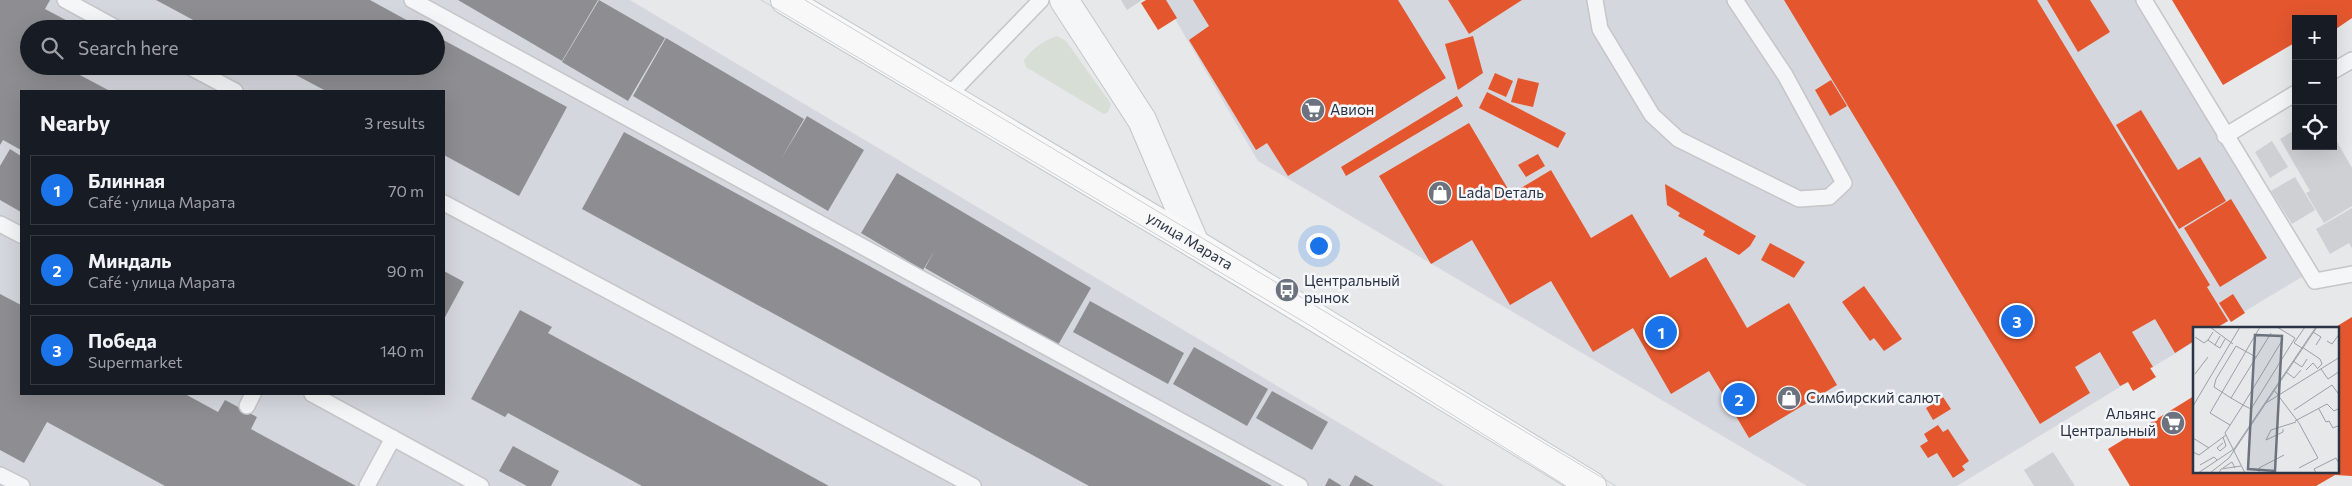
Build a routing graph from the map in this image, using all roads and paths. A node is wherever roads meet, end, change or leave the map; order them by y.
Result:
1 (65, 0) edge
2 (412, 0) edge
3 (785, 0) edge
4 (1041, 0) edge
5 (1064, 0) edge
6 (1595, 0) edge
7 (1735, 0) edge
8 (2144, 0) edge
9 (102, 20) edge
10 (2352, 60) edge
11 (2337, 69) edge
12 (205, 75) edge
13 (233, 90) edge
14 (2292, 95) edge
15 (947, 97) junction
16 (2225, 136) junction
17 (445, 204) edge
18 (0, 224) edge
19 (20, 235) edge
20 (1195, 244) junction
21 (2352, 274) edge
22 (314, 395) edge
23 (393, 438) junction
24 (0, 474) edge
25 (22, 486) edge
26 (367, 486) edge
27 (481, 486) edge
28 (973, 486) edge
29 (1300, 486) edge
30 (1592, 486) edge

1 - 9 lane
2 - 29 lane
3 - 15 street, улица Марата
4 - 15 lane
5 - 20 street
6 - 7 lane
8 - 16 lane
10 - 11 lane
12 - 13 lane
14 - 16 lane
15 - 20 street, улица Марата
16 - 21 lane
17 - 28 lane
18 - 19 lane
20 - 30 street, улица Марата
22 - 23 lane
23 - 26 lane
23 - 27 lane
24 - 25 lane

